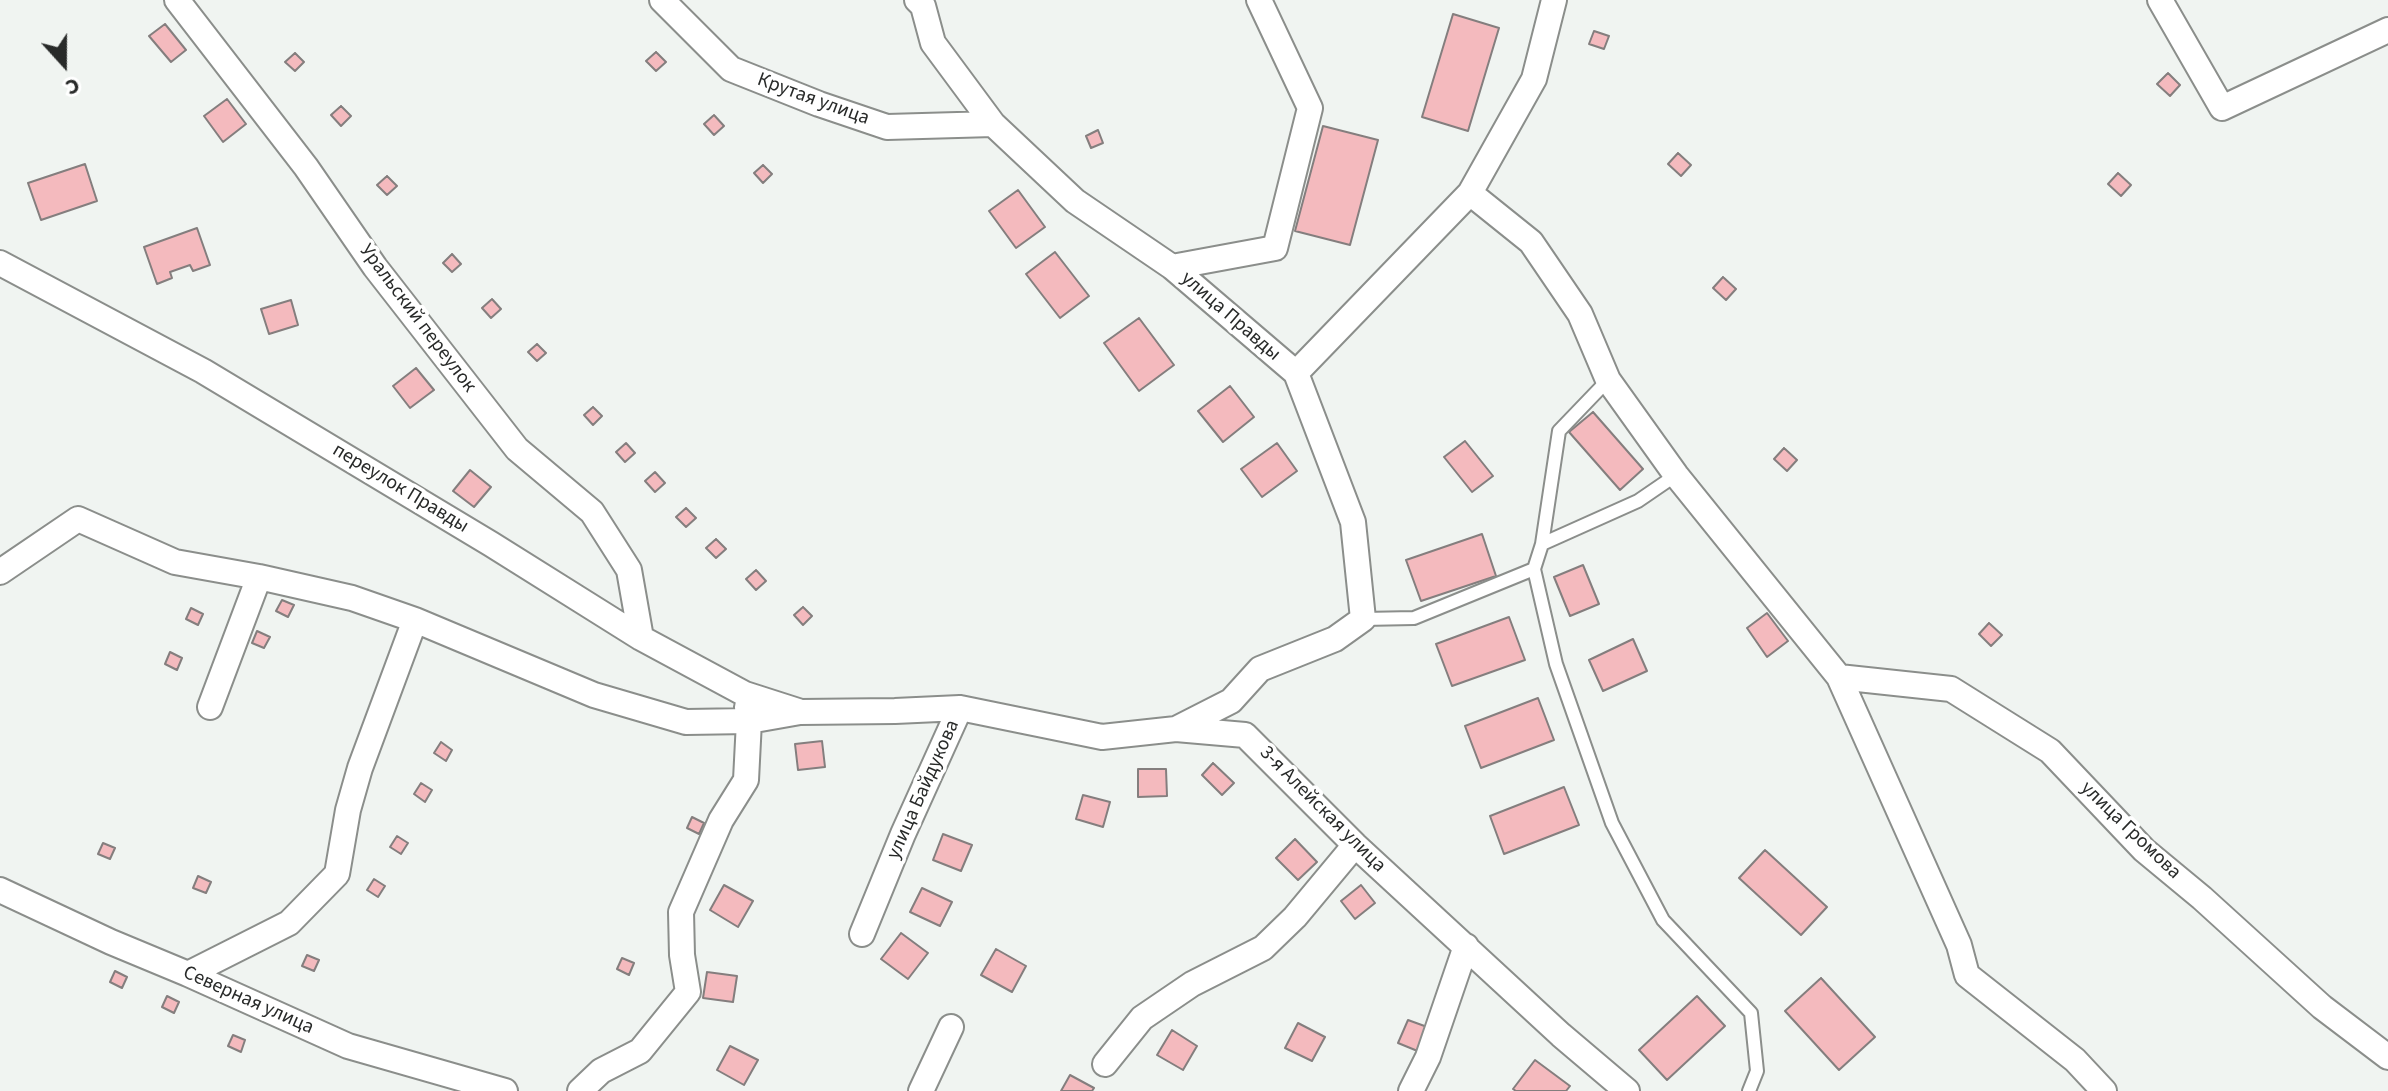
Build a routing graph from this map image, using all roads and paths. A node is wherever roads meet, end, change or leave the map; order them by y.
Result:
1 (177, 0) edge
2 (662, 0) edge
3 (917, 0) edge
4 (1259, 0) edge
5 (1554, 0) edge
6 (2160, 0) edge
7 (2388, 30) edge
8 (993, 124) junction
9 (1470, 193) junction
10 (0, 263) edge
11 (1172, 267) junction
12 (1296, 373) junction
13 (1608, 380) junction
14 (1676, 475) junction
15 (1542, 544) junction
16 (1534, 569) junction
17 (0, 572) edge
18 (259, 577) junction
19 (1363, 619) junction
20 (415, 620) junction
21 (641, 638) junction
22 (1839, 677) junction
23 (745, 694) junction
24 (210, 707) dead end
25 (960, 708) junction
26 (800, 712) junction
27 (749, 721) junction
28 (1176, 729) junction
29 (1355, 845) junction
30 (0, 890) edge
31 (862, 934) dead end
32 (1466, 946) junction
33 (188, 974) junction
34 (951, 1027) dead end
35 (2388, 1057) edge
36 (1105, 1064) dead end
37 (505, 1091) edge
38 (580, 1091) edge
39 (921, 1091) edge
40 (1411, 1091) edge
41 (1627, 1091) edge
42 (1749, 1091) edge
43 (2104, 1091) edge

1 - 21 street, Уральский переулок
2 - 8 street, Крутая улица
3 - 8 street, улица Правды
4 - 11 street
5 - 9 street, улица Правды
6 - 7 street
8 - 11 street, улица Правды
9 - 12 street, улица Правды
9 - 13 street
10 - 21 street, переулок Правды
11 - 12 street, улица Правды
12 - 19 street
13 - 14 street
13 - 15 lane
14 - 15 lane
14 - 22 street
15 - 16 lane
16 - 19 lane
16 - 42 lane
17 - 18 street, улица Байдукова
18 - 20 street, улица Байдукова
18 - 24 street
19 - 28 street
20 - 27 street, улица Байдукова
20 - 33 street
21 - 23 street, переулок Правды
22 - 35 street, улица Громова
22 - 43 street
23 - 26 street, переулок Правды
23 - 27 street
25 - 26 street, улица Байдукова
25 - 28 street
25 - 31 street, улица Байдукова
26 - 27 street, улица Байдукова
27 - 38 street
28 - 29 street, 3-я Алейская улица
29 - 32 street, 3-я Алейская улица
29 - 36 street
30 - 33 street, Северная улица
32 - 40 street
32 - 41 street, 3-я Алейская улица
33 - 37 street, Северная улица
34 - 39 street

